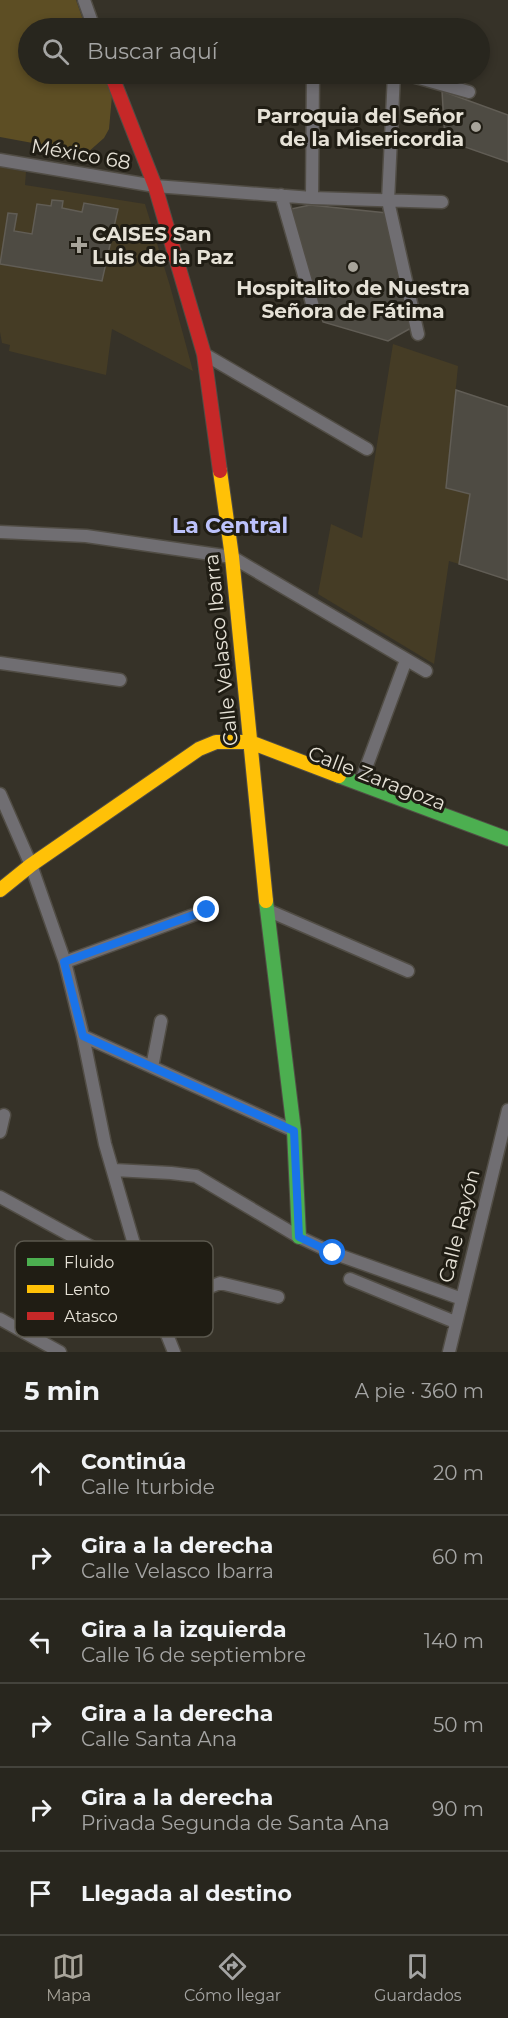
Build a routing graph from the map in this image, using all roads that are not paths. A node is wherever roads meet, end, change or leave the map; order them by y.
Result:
1 (84, 0) edge
2 (90, 18) edge
3 (115, 84) edge
4 (313, 84) edge
5 (394, 84) edge
6 (441, 84) edge
7 (469, 92) dead end
8 (0, 160) edge
9 (155, 186) junction
10 (281, 195) junction
11 (312, 198) junction
12 (388, 201) junction
13 (442, 202) dead end
14 (314, 310) dead end
15 (418, 334) dead end
16 (204, 354) junction
17 (367, 449) dead end
18 (0, 532) edge
19 (232, 557) junction
20 (406, 660) junction
21 (0, 663) edge
22 (426, 671) dead end
23 (120, 680) dead end
24 (251, 747) junction
25 (360, 784) junction
26 (0, 794) edge
27 (508, 839) edge
28 (508, 848) edge
29 (31, 865) junction
30 (0, 890) edge
31 (207, 910) dead end
32 (267, 910) junction
33 (64, 962) junction
34 (408, 971) dead end
35 (161, 1021) dead end
36 (83, 1036) junction
37 (152, 1066) junction
38 (508, 1110) edge
39 (4, 1115) dead end
40 (294, 1131) junction
41 (0, 1132) edge
42 (114, 1170) junction
43 (0, 1197) edge
44 (299, 1237) junction
45 (81, 1241) edge
46 (134, 1241) edge
47 (350, 1279) dead end
48 (213, 1286) edge
49 (278, 1297) dead end
50 (462, 1299) junction
51 (0, 1319) edge
52 (455, 1322) junction
53 (15, 1327) edge
54 (33, 1337) edge
55 (168, 1337) edge
56 (60, 1352) edge
57 (174, 1352) edge
58 (449, 1352) edge

1 - 2 street
3 - 9 street, Calle Velasco Ibarra
4 - 11 street
5 - 12 street
6 - 7 street
8 - 9 street, México 68
9 - 10 street, México 68
9 - 16 street, Calle Velasco Ibarra
10 - 11 street, México 68
10 - 14 street
11 - 12 street, México 68
12 - 13 street, México 68
12 - 15 street
16 - 17 street
16 - 19 street, Calle Velasco Ibarra
18 - 19 street
19 - 20 street
19 - 24 street, Calle Velasco Ibarra
20 - 22 street
20 - 25 street
21 - 23 street
24 - 25 street, Calle Zaragoza
24 - 28 street, Calle Zaragoza
24 - 29 street, Calle Zaragoza
24 - 32 street, Calle Velasco Ibarra
25 - 27 street, Calle Zaragoza
26 - 29 street
29 - 30 street, Calle Zaragoza
29 - 33 street
31 - 33 street
32 - 34 street
32 - 40 street, Calle Velasco Ibarra
33 - 36 street
35 - 37 street
36 - 37 street
36 - 42 street
37 - 40 street
38 - 50 street, Calle Rayón
39 - 41 street
40 - 44 street, Calle Velasco Ibarra
42 - 44 street
42 - 46 street
43 - 45 street
44 - 50 street
47 - 52 street
48 - 49 street
50 - 52 street, Calle Rayón
51 - 53 street
52 - 58 street, Calle Rayón
54 - 56 street
55 - 57 street

